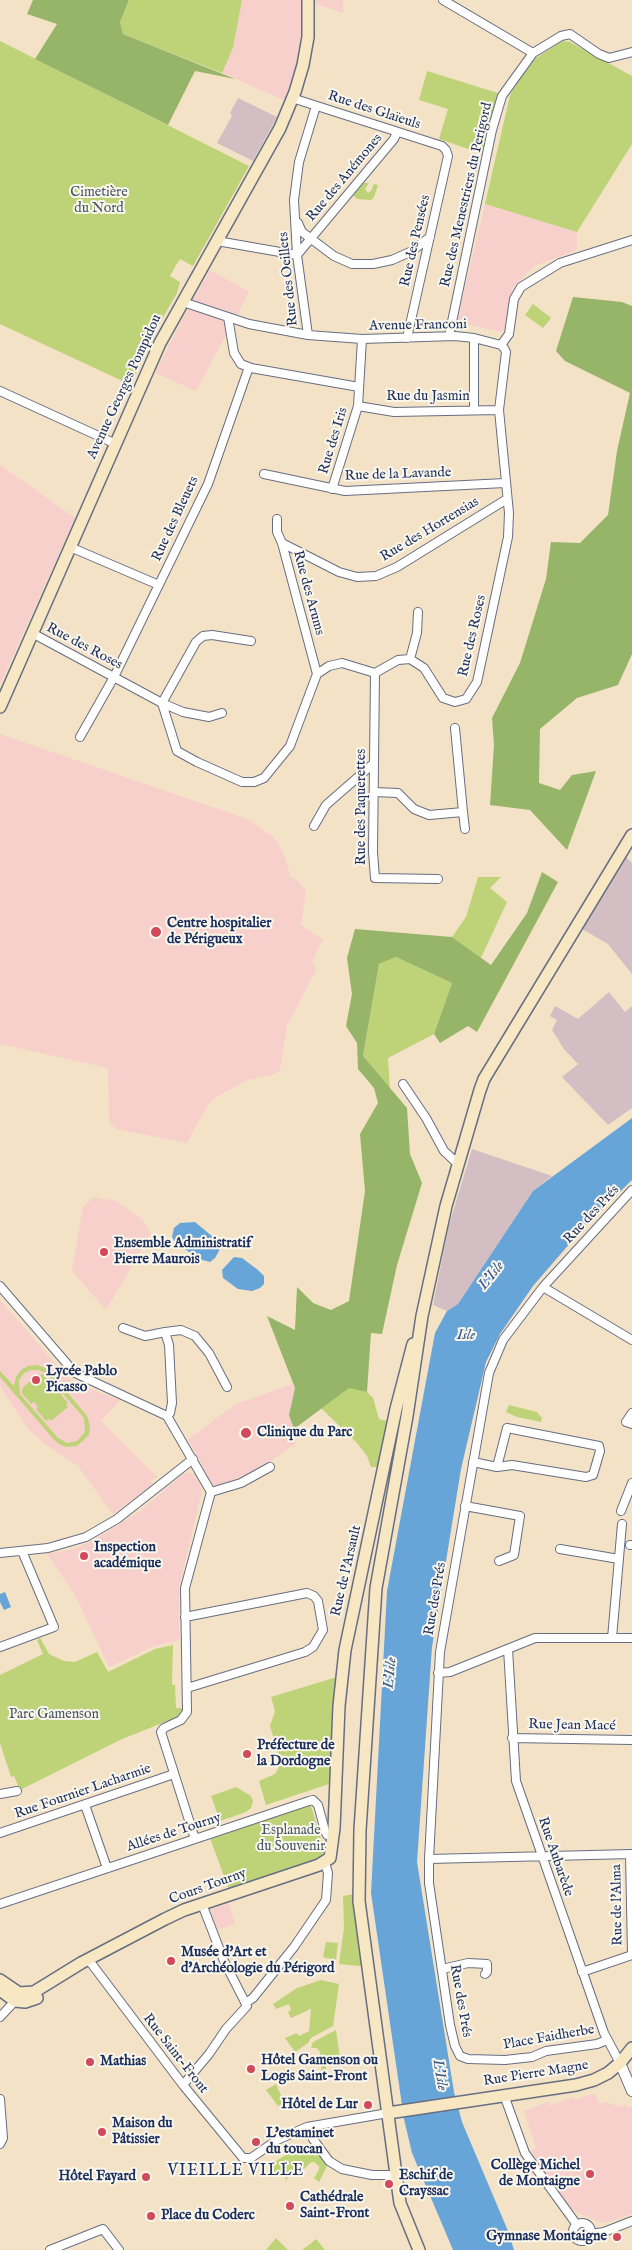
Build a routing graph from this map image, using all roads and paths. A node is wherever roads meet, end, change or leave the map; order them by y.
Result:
1 (308, 0) edge
2 (443, 0) edge
3 (632, 52) edge
4 (533, 53) junction
5 (292, 98) junction
6 (316, 106) junction
7 (397, 132) junction
8 (446, 150) joint
9 (296, 220) junction
10 (430, 237) junction
11 (310, 238) junction
12 (632, 240) edge
13 (217, 241) junction
14 (297, 255) junction
15 (183, 302) junction
16 (228, 317) junction
17 (308, 336) junction
18 (449, 336) junction
19 (407, 338) junction
20 (474, 338) junction
21 (362, 339) junction
22 (501, 345) junction
23 (249, 367) junction
24 (359, 387) junction
25 (0, 391) edge
26 (358, 406) junction
27 (474, 410) junction
28 (499, 410) junction
29 (116, 444) junction
30 (264, 474) dead end
31 (505, 483) junction
32 (332, 489) junction
33 (507, 499) junction
34 (277, 519) dead end
35 (282, 543) junction
36 (70, 547) junction
37 (159, 585) junction
38 (418, 612) dead end
39 (32, 633) junction
40 (251, 641) dead end
41 (410, 659) junction
42 (375, 673) junction
43 (317, 674) junction
44 (114, 677) junction
45 (162, 703) junction
46 (0, 706) edge
47 (222, 713) dead end
48 (454, 728) dead end
49 (80, 737) dead end
50 (374, 763) junction
51 (374, 792) junction
52 (463, 812) junction
53 (314, 826) dead end
54 (465, 829) dead end
55 (632, 835) edge
56 (438, 880) dead end
57 (403, 1084) dead end
58 (458, 1164) junction
59 (632, 1190) edge
60 (0, 1286) edge
61 (543, 1287) junction
62 (422, 1316) junction
63 (123, 1328) dead end
64 (165, 1332) junction
65 (632, 1340) edge
66 (227, 1387) dead end
67 (411, 1391) junction
68 (397, 1404) junction
69 (409, 1404) junction
70 (632, 1413) edge
71 (167, 1416) junction
72 (632, 1424) edge
73 (193, 1459) junction
74 (473, 1462) junction
75 (497, 1466) junction
76 (270, 1467) dead end
77 (632, 1483) edge
78 (210, 1492) junction
79 (465, 1506) junction
80 (621, 1511) dead end
81 (622, 1524) dead end
82 (560, 1549) dead end
83 (22, 1551) junction
84 (0, 1553) edge
85 (619, 1559) junction
86 (499, 1561) dead end
87 (185, 1617) junction
88 (612, 1638) junction
89 (632, 1638) edge
90 (0, 1647) edge
91 (508, 1649) junction
92 (438, 1674) junction
93 (187, 1688) junction
94 (512, 1738) junction
95 (632, 1740) edge
96 (174, 1774) junction
97 (17, 1791) dead end
98 (0, 1794) edge
99 (85, 1805) junction
100 (0, 1833) edge
101 (333, 1838) junction
102 (195, 1839) junction
103 (631, 1854) edge
104 (542, 1856) junction
105 (429, 1859) junction
106 (325, 1863) junction
107 (107, 1868) junction
108 (0, 1904) edge
109 (202, 1904) junction
110 (632, 1954) edge
111 (85, 1961) junction
112 (442, 1969) junction
113 (582, 1972) junction
114 (485, 1974) dead end
115 (0, 1980) edge
116 (0, 1990) edge
117 (15, 2001) junction
118 (247, 2004) junction
119 (0, 2017) edge
120 (607, 2040) junction
121 (631, 2048) edge
122 (465, 2059) joint
123 (620, 2063) junction
124 (183, 2085) junction
125 (631, 2086) edge
126 (504, 2095) junction
127 (0, 2099) edge
128 (392, 2113) junction
129 (313, 2139) dead end
130 (0, 2144) edge
131 (396, 2175) junction
132 (632, 2221) edge
133 (577, 2225) junction
134 (590, 2234) junction
135 (583, 2241) junction
136 (50, 2250) edge
137 (118, 2250) edge
138 (419, 2250) edge
139 (582, 2250) edge

1 - 5 main road, Avenue Georges Pompidou
2 - 4 street
3 - 4 street
4 - 18 street, Rue des Menestriers du Perigord
5 - 6 street, Rue des Glaïeuls
5 - 13 main road, Avenue Georges Pompidou
6 - 7 street, Rue des Glaïeuls
6 - 9 street, Rue des Oeillets
7 - 8 street, Rue des Glaïeuls
7 - 11 street, Rue des Anémones
8 - 10 street, Rue des Pensées
9 - 11 street, Rue des Oeillets
9 - 14 street, Rue des Oeillets
10 - 11 street, Rue des Oeillets
10 - 19 street, Rue des Pensées
11 - 14 street, Rue des Anémones
12 - 22 street
13 - 14 street
13 - 15 main road, Avenue Georges Pompidou
14 - 17 street, Rue des Oeillets
15 - 16 street, Avenue Franconi
15 - 29 main road, Avenue Georges Pompidou
16 - 17 street, Avenue Franconi
16 - 23 street
17 - 21 street, Avenue Franconi
18 - 19 street, Avenue Franconi
18 - 20 street, Avenue Franconi
19 - 21 street, Avenue Franconi
20 - 22 street, Avenue Franconi
20 - 27 street
21 - 24 street, Rue des Iris
22 - 28 street
23 - 24 street
23 - 37 street, Rue des Bleuets
24 - 26 street, Rue des Iris
25 - 29 street
26 - 27 street, Rue du Jasmin
26 - 32 street, Rue des Iris
27 - 28 street, Rue du Jasmin
28 - 31 street
29 - 36 main road, Avenue Georges Pompidou
30 - 32 street, Rue de la Lavande
31 - 32 street, Rue de la Lavande
31 - 33 street
33 - 35 street, Rue des Hortensias
33 - 41 street, Rue des Roses
34 - 35 street, Rue des Arums
35 - 43 street, Rue des Arums
36 - 37 street
36 - 39 main road, Avenue Georges Pompidou
37 - 44 street, Rue des Bleuets
38 - 41 street
39 - 44 street, Rue des Roses
39 - 46 main road, Avenue Georges Pompidou
40 - 45 street
41 - 42 street
42 - 43 street
42 - 50 street, Rue des Paquerettes
43 - 45 street
44 - 45 street, Rue des Roses
44 - 49 street, Rue des Bleuets
45 - 47 street, Rue des Roses
48 - 52 street
50 - 51 street, Rue des Paquerettes
50 - 53 street
51 - 52 street
51 - 56 street, Rue des Paquerettes
52 - 54 street
55 - 58 main road
57 - 58 street
58 - 62 main road
59 - 61 street, Rue des Prés
60 - 71 street
61 - 65 street
61 - 74 street, Rue des Prés
62 - 67 main road
62 - 68 main road, Rue de l'Arsault
63 - 64 street
64 - 66 street
64 - 71 street
67 - 68 main road
67 - 69 main road
68 - 69 main road
68 - 101 main road, Rue de l'Arsault
69 - 128 main road
70 - 72 street
71 - 73 street
73 - 78 street
73 - 83 street
74 - 75 street
74 - 79 street, Rue des Prés
75 - 75 street
76 - 78 street
77 - 80 street
78 - 87 street
79 - 86 street
79 - 92 street, Rue des Prés
81 - 85 street
82 - 85 street
83 - 84 street
83 - 90 street
85 - 88 street
87 - 93 street
87 - 93 street
88 - 89 street
88 - 91 street
91 - 92 street
91 - 94 street, Rue Aubarède
92 - 105 street, Rue des Prés
93 - 96 street
94 - 95 street, Rue Jean Macé
94 - 104 street, Rue Aubarède
96 - 99 street, Rue Fournier Lacharmie
96 - 102 street
97 - 98 street
99 - 100 street, Rue Fournier Lacharmie
99 - 107 street
101 - 102 street, Allées de Tourny
101 - 106 main road
102 - 107 street, Allées de Tourny
103 - 104 street
103 - 110 street, Rue de l'Alma
104 - 105 street
104 - 113 street, Rue Aubarède
105 - 112 street, Rue des Prés
106 - 109 main road, Cours Tourny
106 - 118 street
107 - 108 street, Allées de Tourny
109 - 111 main road, Cours Tourny
109 - 118 street
110 - 113 street
111 - 115 main road, Cours Tourny
111 - 117 main road, Cours Tourny
111 - 124 street, Rue Saint-Front
112 - 114 street
112 - 122 street, Rue des Prés
113 - 120 street, Rue Aubarède
116 - 117 main road
117 - 119 street
118 - 124 street
120 - 122 street, Place Faidherbe
120 - 123 street, Rue Aubarède
121 - 123 main road, Rue Pierre Magne
123 - 125 street
123 - 126 main road, Rue Pierre Magne
124 - 128 street, Rue Saint-Front
126 - 128 main road, Rue Pierre Magne
126 - 133 street
127 - 130 street
128 - 131 main road
129 - 131 street
131 - 138 main road
132 - 134 street
133 - 134 street
133 - 135 street
134 - 135 street
135 - 139 street
136 - 137 street

